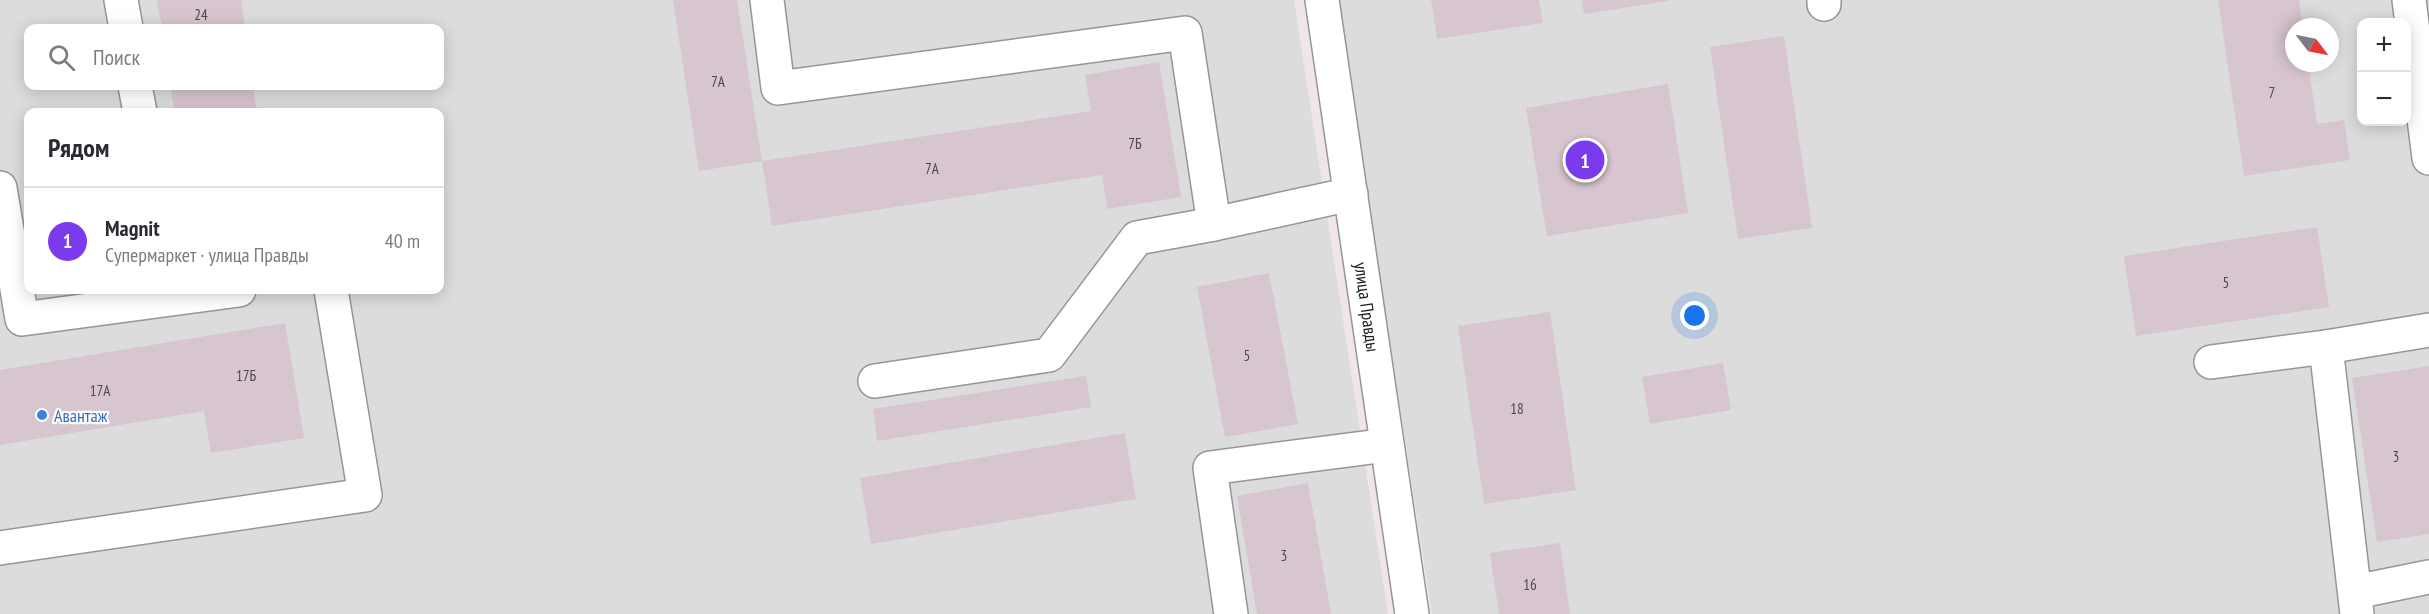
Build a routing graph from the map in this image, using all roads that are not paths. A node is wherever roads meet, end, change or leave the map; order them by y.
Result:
1 (121, 0) edge
2 (767, 0) edge
3 (1322, 0) edge
4 (125, 24) edge
5 (2411, 35) edge
6 (136, 90) edge
7 (139, 108) edge
8 (2429, 158) edge
9 (0, 188) edge
10 (1351, 194) junction
11 (1214, 224) junction
12 (171, 294) edge
13 (332, 294) edge
14 (2429, 330) edge
15 (2326, 347) junction
16 (2211, 362) dead end
17 (875, 381) dead end
18 (1387, 445) junction
19 (0, 548) edge
20 (2429, 577) edge
21 (2356, 603) edge
22 (1231, 614) edge
23 (1412, 614) edge

1 - 4 street
2 - 11 street
3 - 10 street, улица Правды
5 - 8 street
6 - 7 street
9 - 12 street
10 - 11 street
10 - 18 street, улица Правды
11 - 17 street
13 - 19 street
14 - 15 street
15 - 16 street
15 - 21 street
18 - 22 street
18 - 23 street, улица Правды
20 - 21 street

